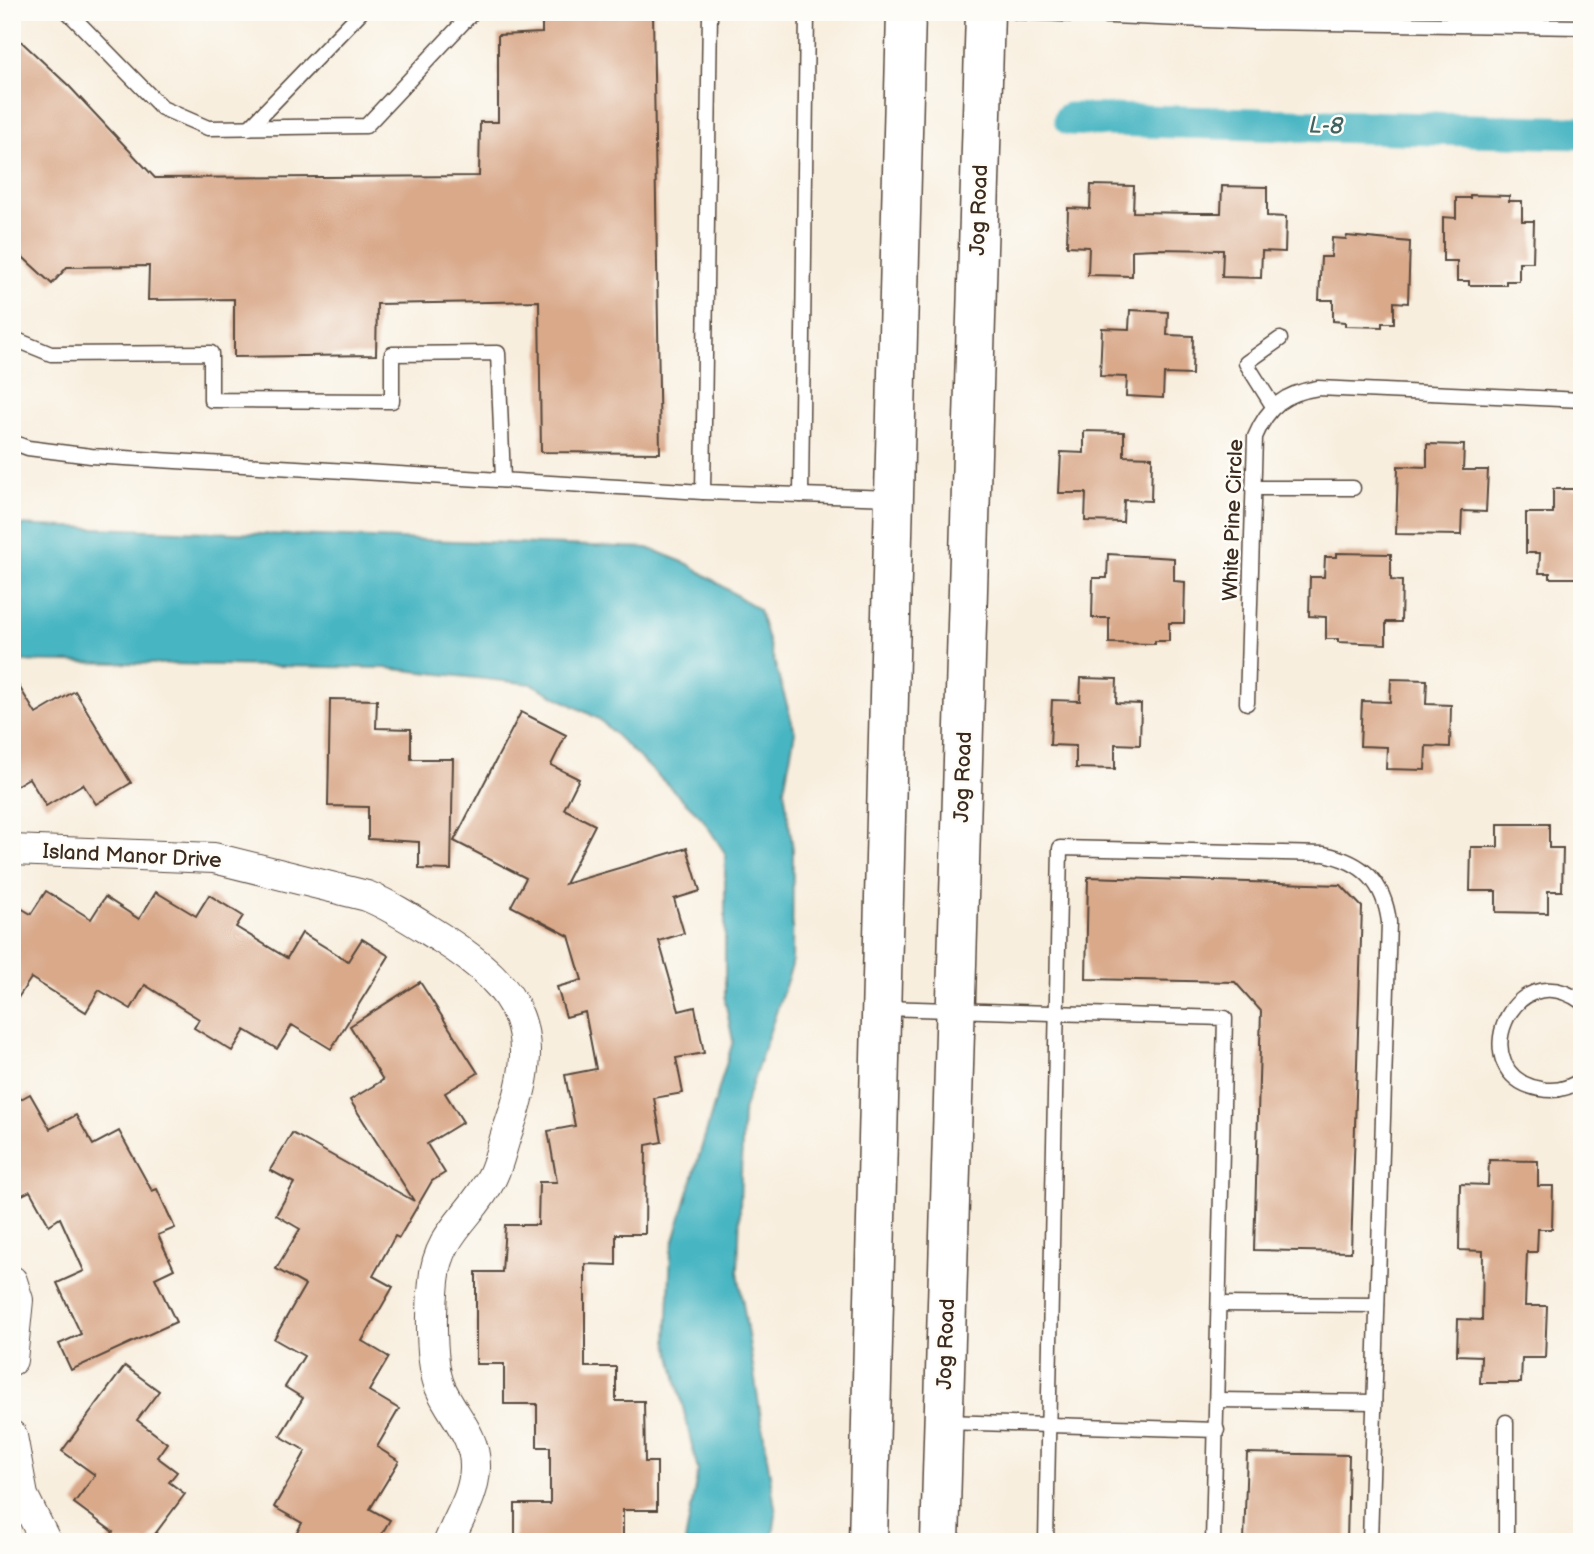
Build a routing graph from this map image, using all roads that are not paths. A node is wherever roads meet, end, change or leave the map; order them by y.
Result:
1 (68, 12) edge
2 (361, 12) edge
3 (473, 12) edge
4 (710, 12) edge
5 (807, 12) edge
6 (906, 12) edge
7 (985, 12) edge
8 (1017, 12) edge
9 (1085, 13) edge
10 (1582, 27) edge
11 (249, 128) junction
12 (12, 338) edge
13 (1280, 339) dead end
14 (1582, 400) edge
15 (1273, 406) junction
16 (12, 442) edge
17 (503, 480) junction
18 (1254, 488) junction
19 (1353, 488) dead end
20 (703, 492) junction
21 (801, 495) junction
22 (895, 498) junction
23 (1248, 702) dead end
24 (12, 850) edge
25 (1582, 1002) edge
26 (882, 1008) junction
27 (956, 1010) junction
28 (1057, 1013) junction
29 (1582, 1079) edge
30 (12, 1281) edge
31 (1219, 1304) junction
32 (1377, 1305) junction
33 (12, 1360) edge
34 (1217, 1400) junction
35 (1374, 1402) junction
36 (944, 1422) junction
37 (1506, 1422) dead end
38 (1048, 1426) junction
39 (1217, 1430) junction
40 (12, 1436) edge
41 (46, 1542) edge
42 (449, 1542) edge
43 (868, 1542) edge
44 (940, 1542) edge
45 (1046, 1542) edge
46 (1213, 1542) edge
47 (1370, 1542) edge
48 (1506, 1542) edge

1 - 11 lane
2 - 11 lane
3 - 11 lane
4 - 20 lane
5 - 21 lane
6 - 22 main road
7 - 27 main road, Jog Road
8 - 9 lane
9 - 10 lane
12 - 17 lane
13 - 15 lane
14 - 15 lane
15 - 18 lane, White Pine Circle
16 - 17 lane
17 - 20 lane
18 - 19 lane
18 - 23 lane, White Pine Circle
20 - 21 lane
21 - 22 lane
22 - 26 main road
24 - 42 street, Island Manor Drive
25 - 29 lane
26 - 27 lane
26 - 43 main road
27 - 28 lane
27 - 36 main road, Jog Road
28 - 31 lane
28 - 32 lane
28 - 38 lane
30 - 33 street
31 - 32 lane
31 - 34 lane
32 - 35 lane
34 - 35 lane
34 - 39 lane
35 - 47 lane
36 - 38 lane
36 - 44 main road, Jog Road
37 - 48 lane
38 - 39 lane
38 - 45 lane
39 - 46 lane
40 - 41 street

